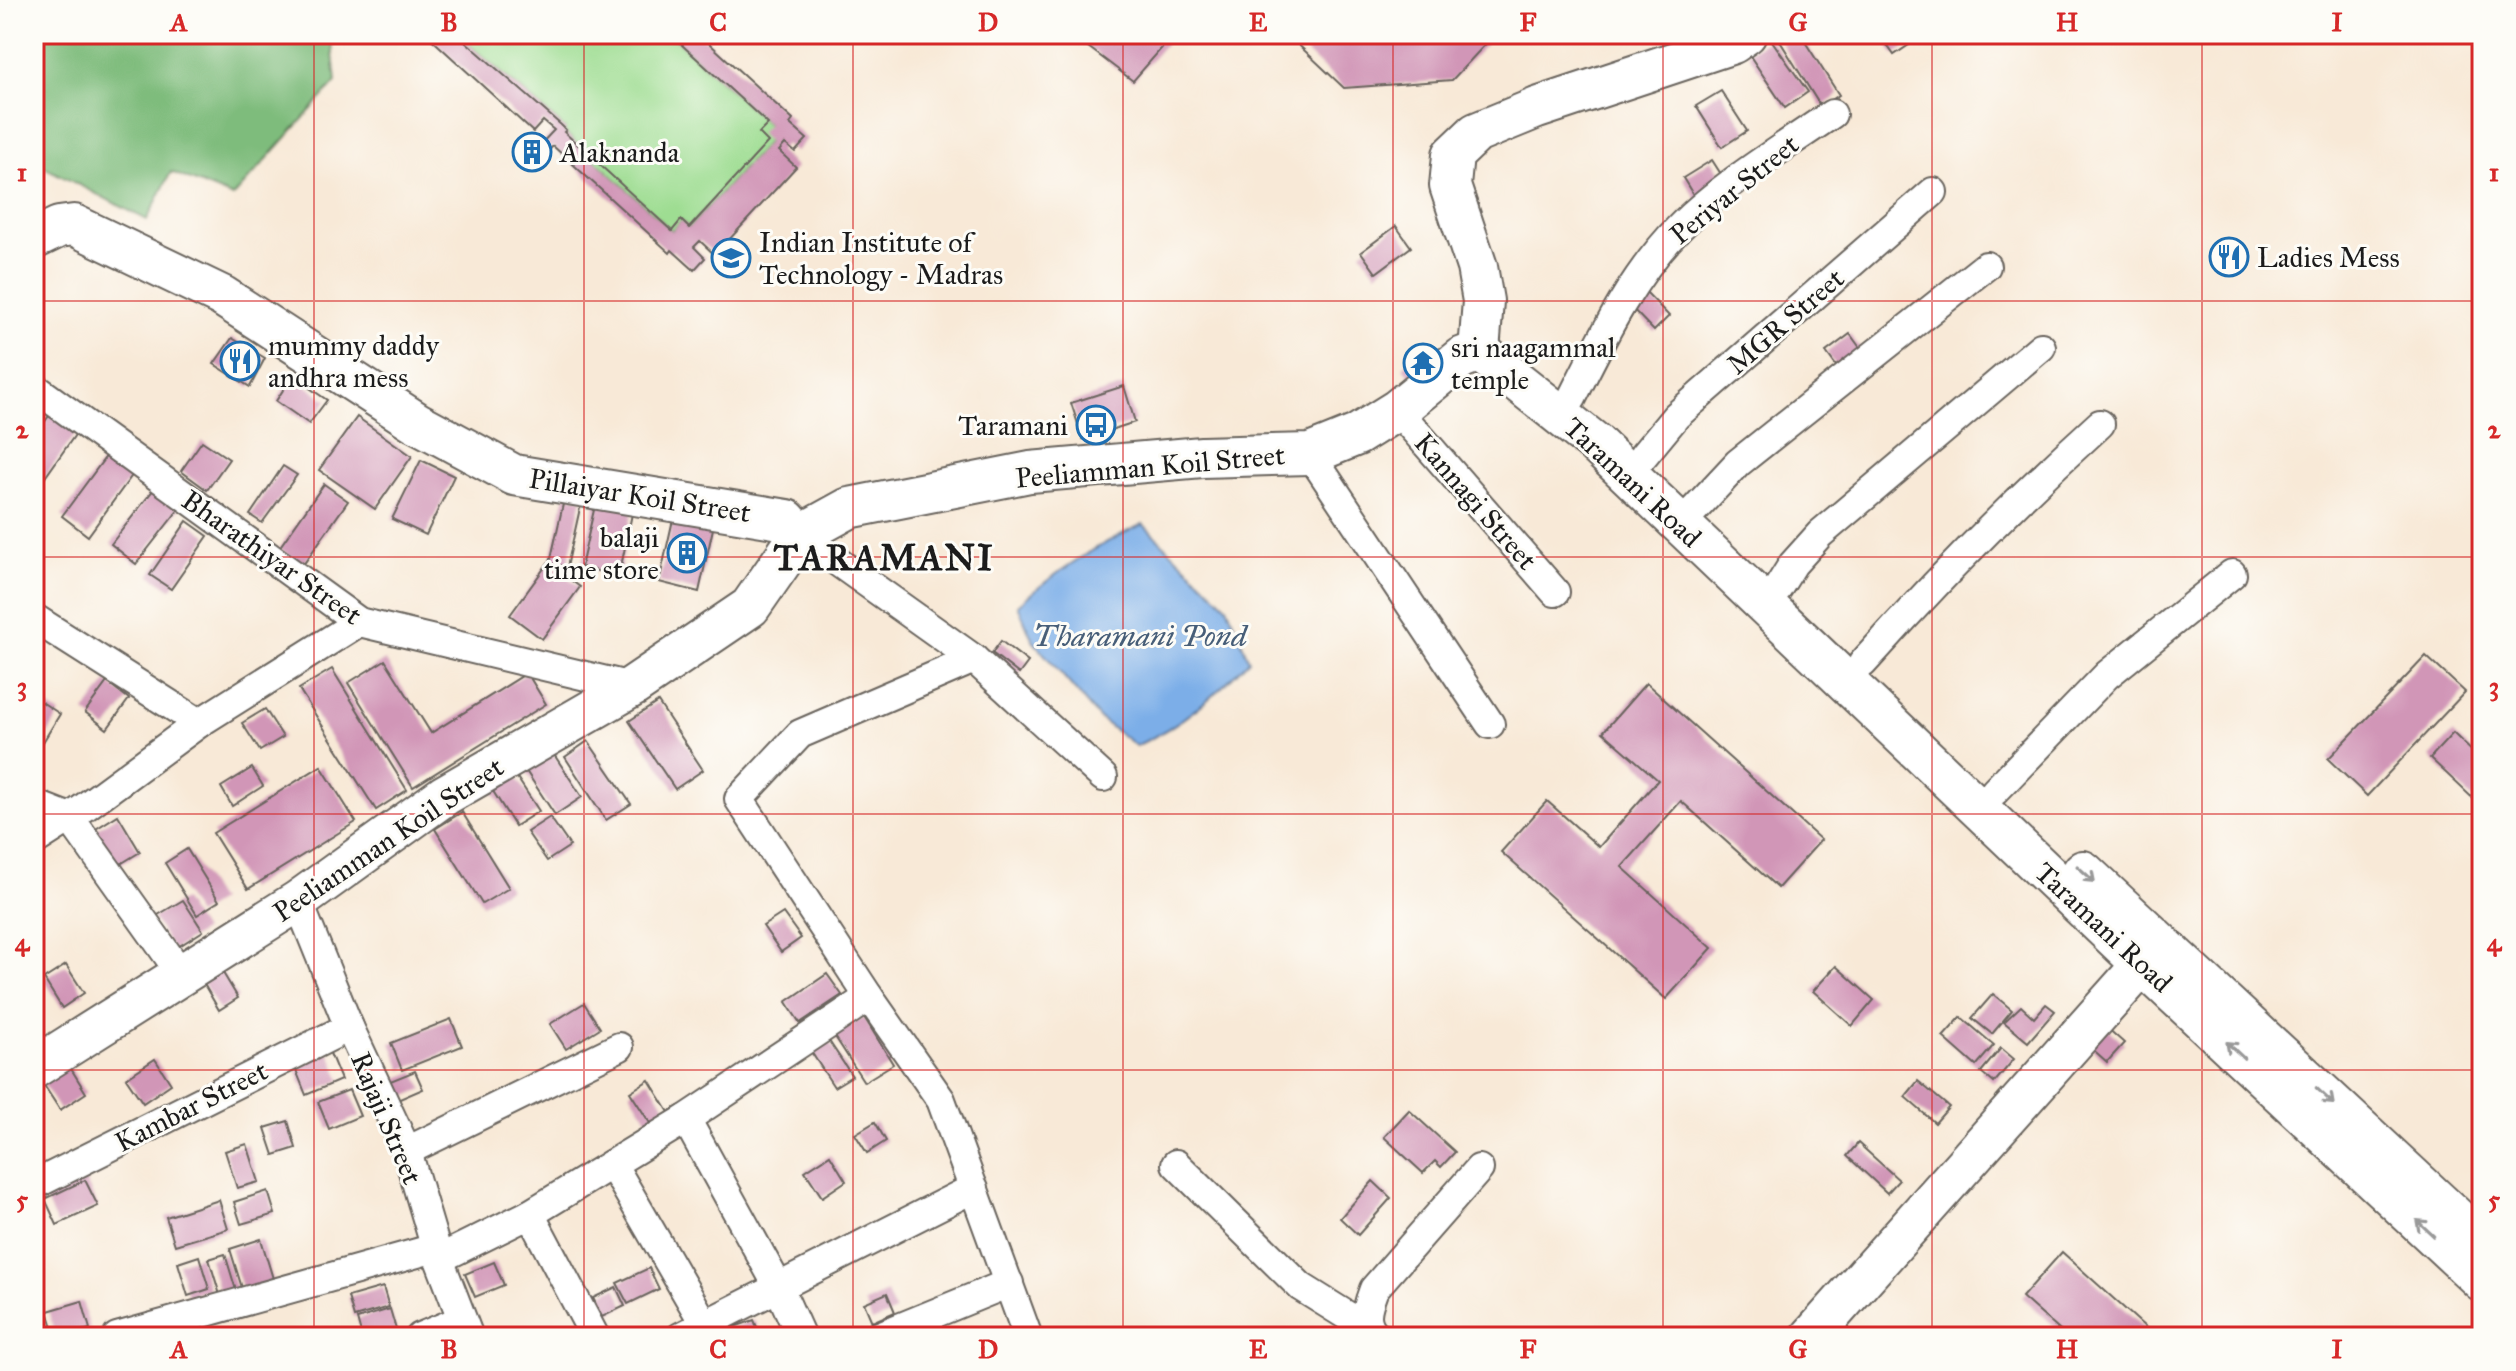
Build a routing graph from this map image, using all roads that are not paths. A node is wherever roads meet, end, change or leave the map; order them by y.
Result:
1 (1746, 34) edge
2 (1832, 114) dead end
3 (1933, 192) dead end
4 (42, 228) edge
5 (1986, 266) dead end
6 (2041, 347) dead end
7 (1479, 351) junction
8 (34, 387) edge
9 (1572, 398) junction
10 (1397, 410) junction
11 (2100, 424) dead end
12 (1310, 454) junction
13 (1643, 456) junction
14 (1695, 509) junction
15 (800, 535) junction
16 (2232, 574) dead end
17 (1778, 588) junction
18 (1555, 592) dead end
19 (34, 618) edge
20 (359, 622) junction
21 (974, 659) junction
22 (1863, 663) junction
23 (632, 687) junction
24 (199, 723) junction
25 (1490, 724) dead end
26 (1103, 777) dead end
27 (1995, 791) junction
28 (34, 804) edge
29 (70, 818) junction
30 (34, 841) edge
31 (298, 901) junction
32 (2153, 955) junction
33 (182, 975) junction
34 (869, 997) junction
35 (349, 1027) junction
36 (619, 1047) dead end
37 (34, 1068) edge
38 (686, 1119) junction
39 (407, 1151) junction
40 (612, 1164) junction
41 (1176, 1164) dead end
42 (1479, 1169) dead end
43 (34, 1185) edge
44 (974, 1188) junction
45 (530, 1214) junction
46 (2482, 1242) edge
47 (437, 1254) junction
48 (2482, 1281) edge
49 (1009, 1283) junction
50 (779, 1288) junction
51 (465, 1328) edge
52 (709, 1331) edge
53 (1374, 1334) edge
54 (117, 1337) edge
55 (420, 1337) edge
56 (595, 1337) edge
57 (680, 1337) edge
58 (801, 1337) edge
59 (877, 1337) edge
60 (1028, 1337) edge
61 (1811, 1337) edge

1 - 7 street
2 - 9 street, Periyar Street
3 - 13 street, MGR Street
4 - 15 street, Pillaiyar Koil Street
5 - 14 street
6 - 17 street
7 - 9 street, Taramani Road
7 - 10 street, Peeliamman Koil Street
7 - 32 street, Taramani Road
8 - 20 street, Bharathiyar Street
9 - 13 street, Taramani Road
10 - 12 street, Peeliamman Koil Street
10 - 18 street, Kannagi Street
11 - 22 street
12 - 15 street, Peeliamman Koil Street
12 - 25 street
13 - 14 street, Taramani Road
14 - 17 street, Taramani Road
15 - 21 street
15 - 23 street, Peeliamman Koil Street
16 - 27 street
17 - 22 street, Taramani Road
19 - 24 street
20 - 23 street, Bharathiyar Street
20 - 24 street
21 - 26 street
21 - 34 street
22 - 27 street, Taramani Road
23 - 31 street, Peeliamman Koil Street
24 - 29 street
27 -> 32 street, Taramani Road
28 - 29 street
29 - 30 street
29 - 33 street
31 - 33 street, Peeliamman Koil Street
31 - 35 street, Rajaji Street
32 -> 46 street, Taramani Road
48 -> 32 street, Taramani Road
32 - 61 street
33 - 37 street, Peeliamman Koil Street
34 - 38 street
34 - 44 street
35 - 39 street, Rajaji Street
35 - 43 street, Kambar Street
36 - 39 street
38 - 40 street
38 - 50 street
39 - 47 street, Rajaji Street
40 - 45 street
40 - 52 street
41 - 53 street
42 - 53 street
44 - 49 street
44 - 50 street
45 - 47 street
45 - 56 street
47 - 51 street, Rajaji Street
47 - 54 street
49 - 59 street
49 - 60 street
50 - 52 street
50 - 58 street
51 - 55 street
52 - 57 street

